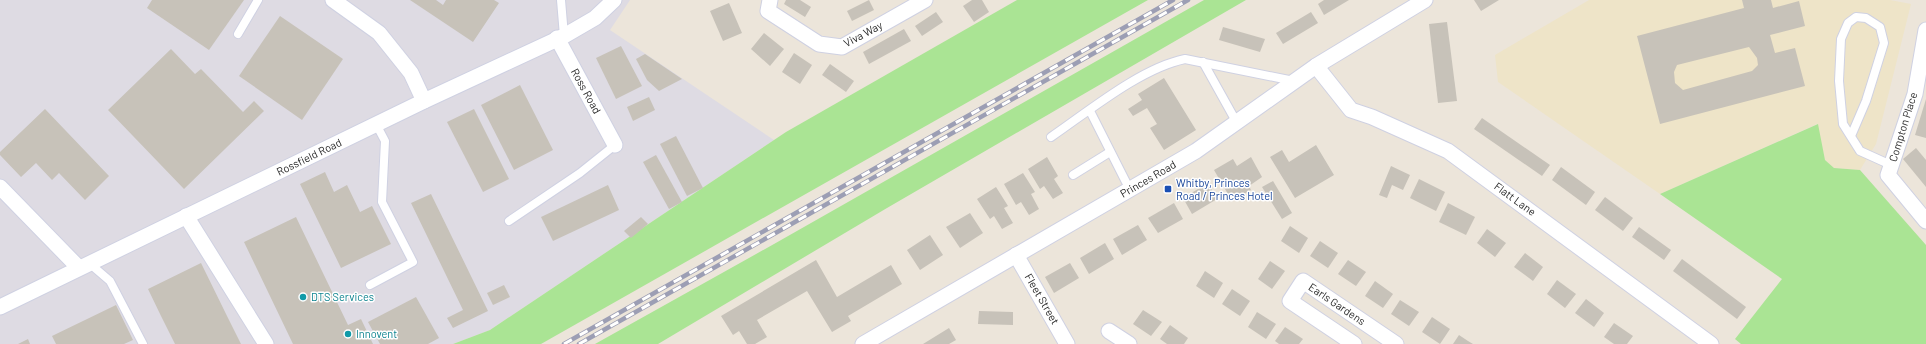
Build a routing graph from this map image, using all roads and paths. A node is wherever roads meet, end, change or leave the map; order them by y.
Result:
1 (258, 0) edge
2 (333, 0) edge
3 (561, 0) edge
4 (614, 0) edge
5 (770, 0) edge
6 (925, 0) edge
7 (1425, 0) edge
8 (1926, 30) edge
9 (238, 34) dead end
10 (561, 37) junction
11 (1203, 62) junction
12 (1316, 66) junction
13 (1294, 81) junction
14 (424, 101) junction
15 (1090, 111) junction
16 (1237, 123) junction
17 (376, 124) junction
18 (1851, 136) junction
19 (1051, 137) dead end
20 (615, 144) joint
21 (1110, 152) junction
22 (1890, 170) junction
23 (1073, 175) dead end
24 (0, 187) edge
25 (1130, 190) junction
26 (186, 216) junction
27 (509, 221) dead end
28 (1926, 221) edge
29 (1016, 255) junction
30 (84, 266) junction
31 (370, 285) dead end
32 (0, 307) edge
33 (1110, 331) dead end
34 (143, 344) edge
35 (266, 344) edge
36 (863, 344) edge
37 (1067, 344) edge
38 (1129, 344) edge
39 (1354, 344) edge
40 (1396, 344) edge
41 (1711, 344) edge

1 - 9 lane
2 - 14 street
3 - 10 lane
4 - 10 street, Rossfield Road
5 - 6 street, Viva Way
7 - 12 street, Princes Road
8 - 22 street, Compton Place
10 - 14 street, Rossfield Road
10 - 20 street, Ross Road
11 - 13 lane
11 - 15 lane
11 - 16 lane
12 - 13 street, Princes Road
12 - 41 street, Flatt Lane
13 - 16 street, Princes Road
14 - 17 street, Rossfield Road
15 - 19 lane
15 - 21 lane
16 - 25 street, Princes Road
17 - 26 street, Rossfield Road
17 - 31 lane
18 - 18 lane
18 - 22 lane
20 - 27 lane
21 - 23 lane
21 - 25 lane
22 - 28 street
24 - 30 street
25 - 29 street, Princes Road
26 - 30 street, Rossfield Road
26 - 35 street
29 - 36 street, Princes Road
29 - 37 street, Fleet Street
30 - 32 street, Rossfield Road
30 - 34 lane
33 - 38 street
39 - 40 street, Earls Gardens

